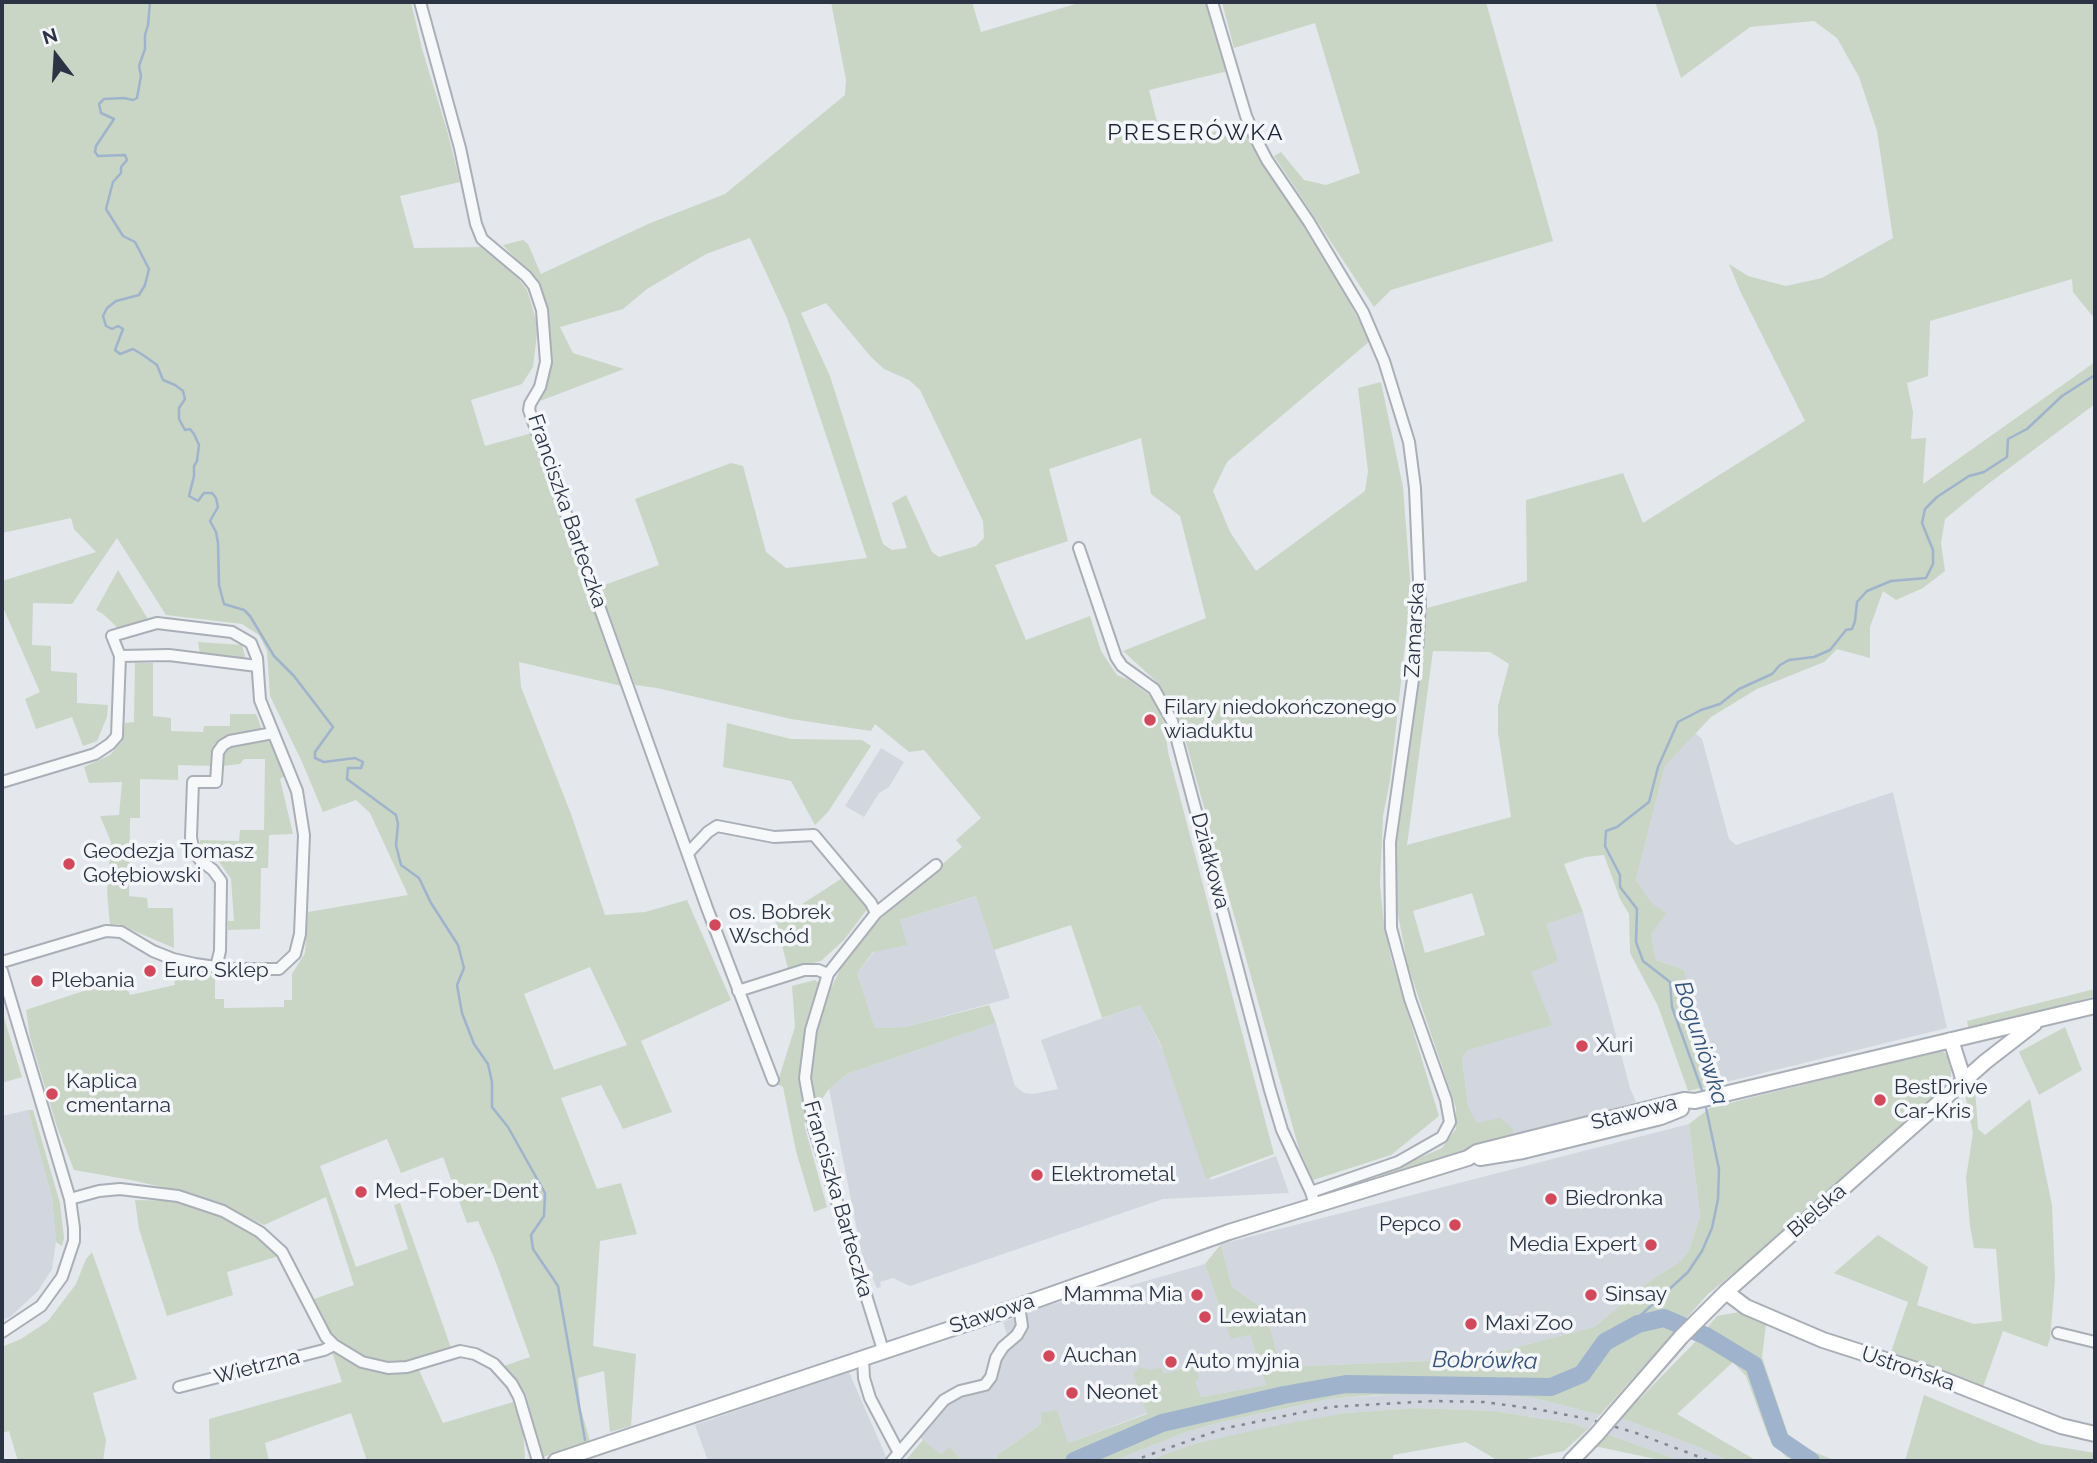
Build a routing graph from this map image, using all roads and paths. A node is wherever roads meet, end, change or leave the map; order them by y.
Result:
1 (420, 2) edge
2 (1212, 2) edge
3 (1079, 548) dead end
4 (120, 656) junction
5 (257, 666) junction
6 (273, 733) junction
7 (2, 782) edge
8 (689, 852) junction
9 (936, 864) dead end
10 (876, 913) junction
11 (2, 962) edge
12 (216, 967) junction
13 (2, 971) edge
14 (828, 974) junction
15 (738, 991) junction
16 (2095, 1006) edge
17 (2038, 1021) junction
18 (1951, 1040) junction
19 (773, 1080) dead end
20 (1964, 1081) junction
21 (1695, 1101) junction
22 (1628, 1115) junction
23 (1598, 1132) junction
24 (1468, 1158) junction
25 (70, 1199) junction
26 (1313, 1199) junction
27 (1726, 1292) junction
28 (1018, 1306) junction
29 (2, 1332) edge
30 (2057, 1333) dead end
31 (2095, 1342) edge
32 (334, 1345) junction
33 (883, 1350) junction
34 (863, 1358) junction
35 (179, 1387) dead end
36 (2095, 1434) edge
37 (895, 1457) edge
38 (538, 1461) edge
39 (556, 1461) edge
40 (1571, 1461) edge

1 - 8 street, Franciszka Barteczka
2 - 26 street, Zamarska
3 - 26 street, Działkowa
4 - 5 street
4 - 5 street
4 - 7 street
5 - 6 street
6 - 12 street
6 - 12 street
8 - 10 street
8 - 15 street, Franciszka Barteczka
9 - 10 street
10 - 14 street
11 - 12 street
13 - 25 street
14 - 15 street
14 - 33 street, Franciszka Barteczka
15 - 19 street, Franciszka Barteczka
16 - 17 street, Bielska
17 - 18 street
17 - 20 street, Bielska
18 - 20 street
18 - 21 street
20 - 27 street, Bielska
21 - 22 street, Stawowa
21 - 23 street, Stawowa
22 - 23 street
22 - 24 street, Stawowa
23 - 24 street, Stawowa
24 - 26 street, Stawowa
25 - 29 street
25 - 32 street
26 - 28 street, Stawowa
27 - 36 street, Ustrońska
27 - 40 street, Bielska, bridge
28 - 33 street, Stawowa
28 - 37 street
30 - 31 street
32 - 35 street, Wietrzna
32 - 38 street
33 - 34 street, Stawowa
34 - 37 street
34 - 39 street, Stawowa

